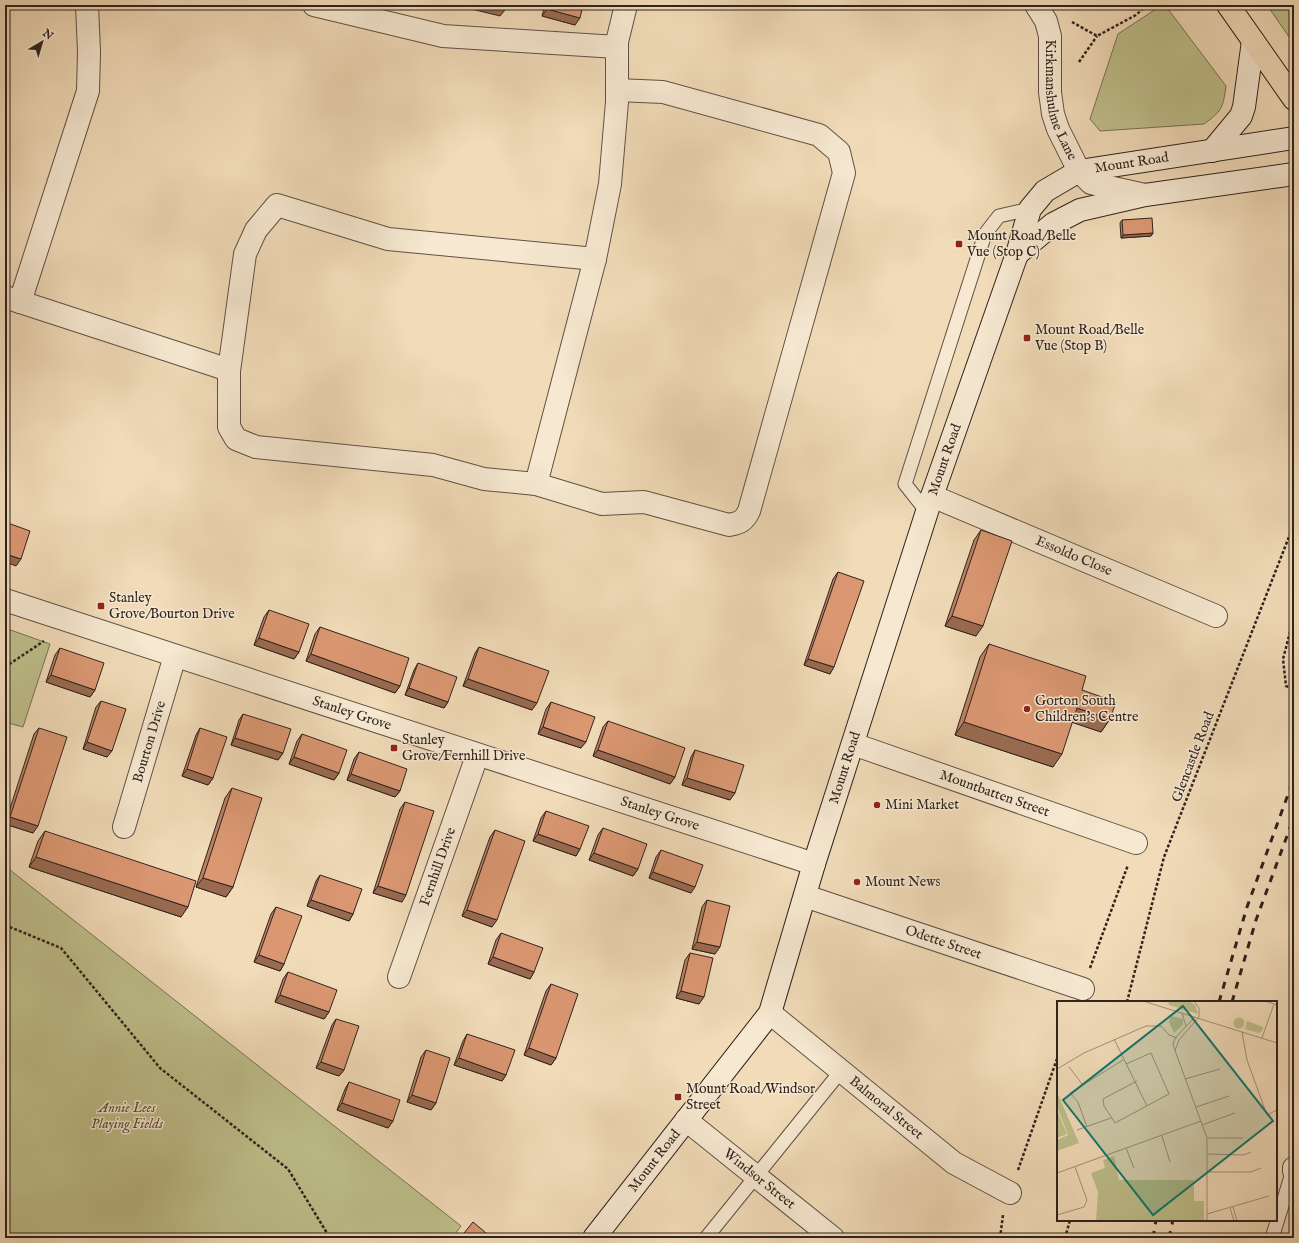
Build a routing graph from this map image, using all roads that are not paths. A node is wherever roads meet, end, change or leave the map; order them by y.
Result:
1 (87, 5) edge
2 (314, 5) edge
3 (626, 5) edge
4 (1036, 5) edge
5 (1228, 5) edge
6 (1253, 41) junction
7 (617, 47) junction
8 (617, 90) junction
9 (1294, 99) edge
10 (1294, 138) edge
11 (1212, 151) junction
12 (1079, 171) junction
13 (1294, 174) edge
14 (1146, 195) junction
15 (1030, 209) junction
16 (1016, 254) junction
17 (595, 259) junction
18 (12, 300) edge
19 (229, 370) junction
20 (536, 484) junction
21 (930, 504) junction
22 (5, 600) edge
23 (1216, 616) dead end
24 (174, 656) junction
25 (852, 744) junction
26 (477, 756) junction
27 (124, 827) dead end
28 (1136, 843) road end
29 (814, 864) junction
30 (805, 896) junction
31 (399, 977) dead end
32 (1083, 989) road end
33 (770, 1013) junction
34 (841, 1071) junction
35 (686, 1120) junction
36 (1294, 1170) edge
37 (756, 1176) junction
38 (1010, 1193) road end
39 (594, 1238) edge
40 (706, 1238) edge
41 (833, 1238) edge
42 (1272, 1238) edge

1 - 18 street
2 - 7 street
3 - 7 street
4 - 12 street, Kirkmanshulme Lane
5 - 6 highway
6 - 9 highway
6 - 11 street
7 - 8 street
8 - 17 street
8 - 20 street
10 - 11 street, Mount Road
11 - 12 street, Mount Road
12 - 14 street, Kirkmanshulme Lane
12 - 15 street, Mount Road
13 - 14 street
14 - 16 street
15 - 16 street, Mount Road
15 - 21 lane
16 - 21 street, Mount Road
17 - 19 street
17 - 20 street
18 - 19 street
19 - 20 street
21 - 23 street, Essoldo Close
21 - 25 street, Mount Road
22 - 24 street, Stanley Grove
24 - 26 street, Stanley Grove
24 - 27 street, Bourton Drive
25 - 28 street, Mountbatten Street
25 - 29 street, Mount Road
26 - 29 street, Stanley Grove
26 - 31 street, Fernhill Drive
29 - 30 street, Mount Road
30 - 32 street, Odette Street
30 - 33 street, Mount Road
33 - 34 street, Balmoral Street
33 - 35 street, Mount Road
34 - 37 lane
34 - 38 street, Balmoral Street
35 - 37 street, Windsor Street
35 - 39 street, Mount Road
36 - 42 lane
37 - 40 lane
37 - 41 street, Windsor Street

